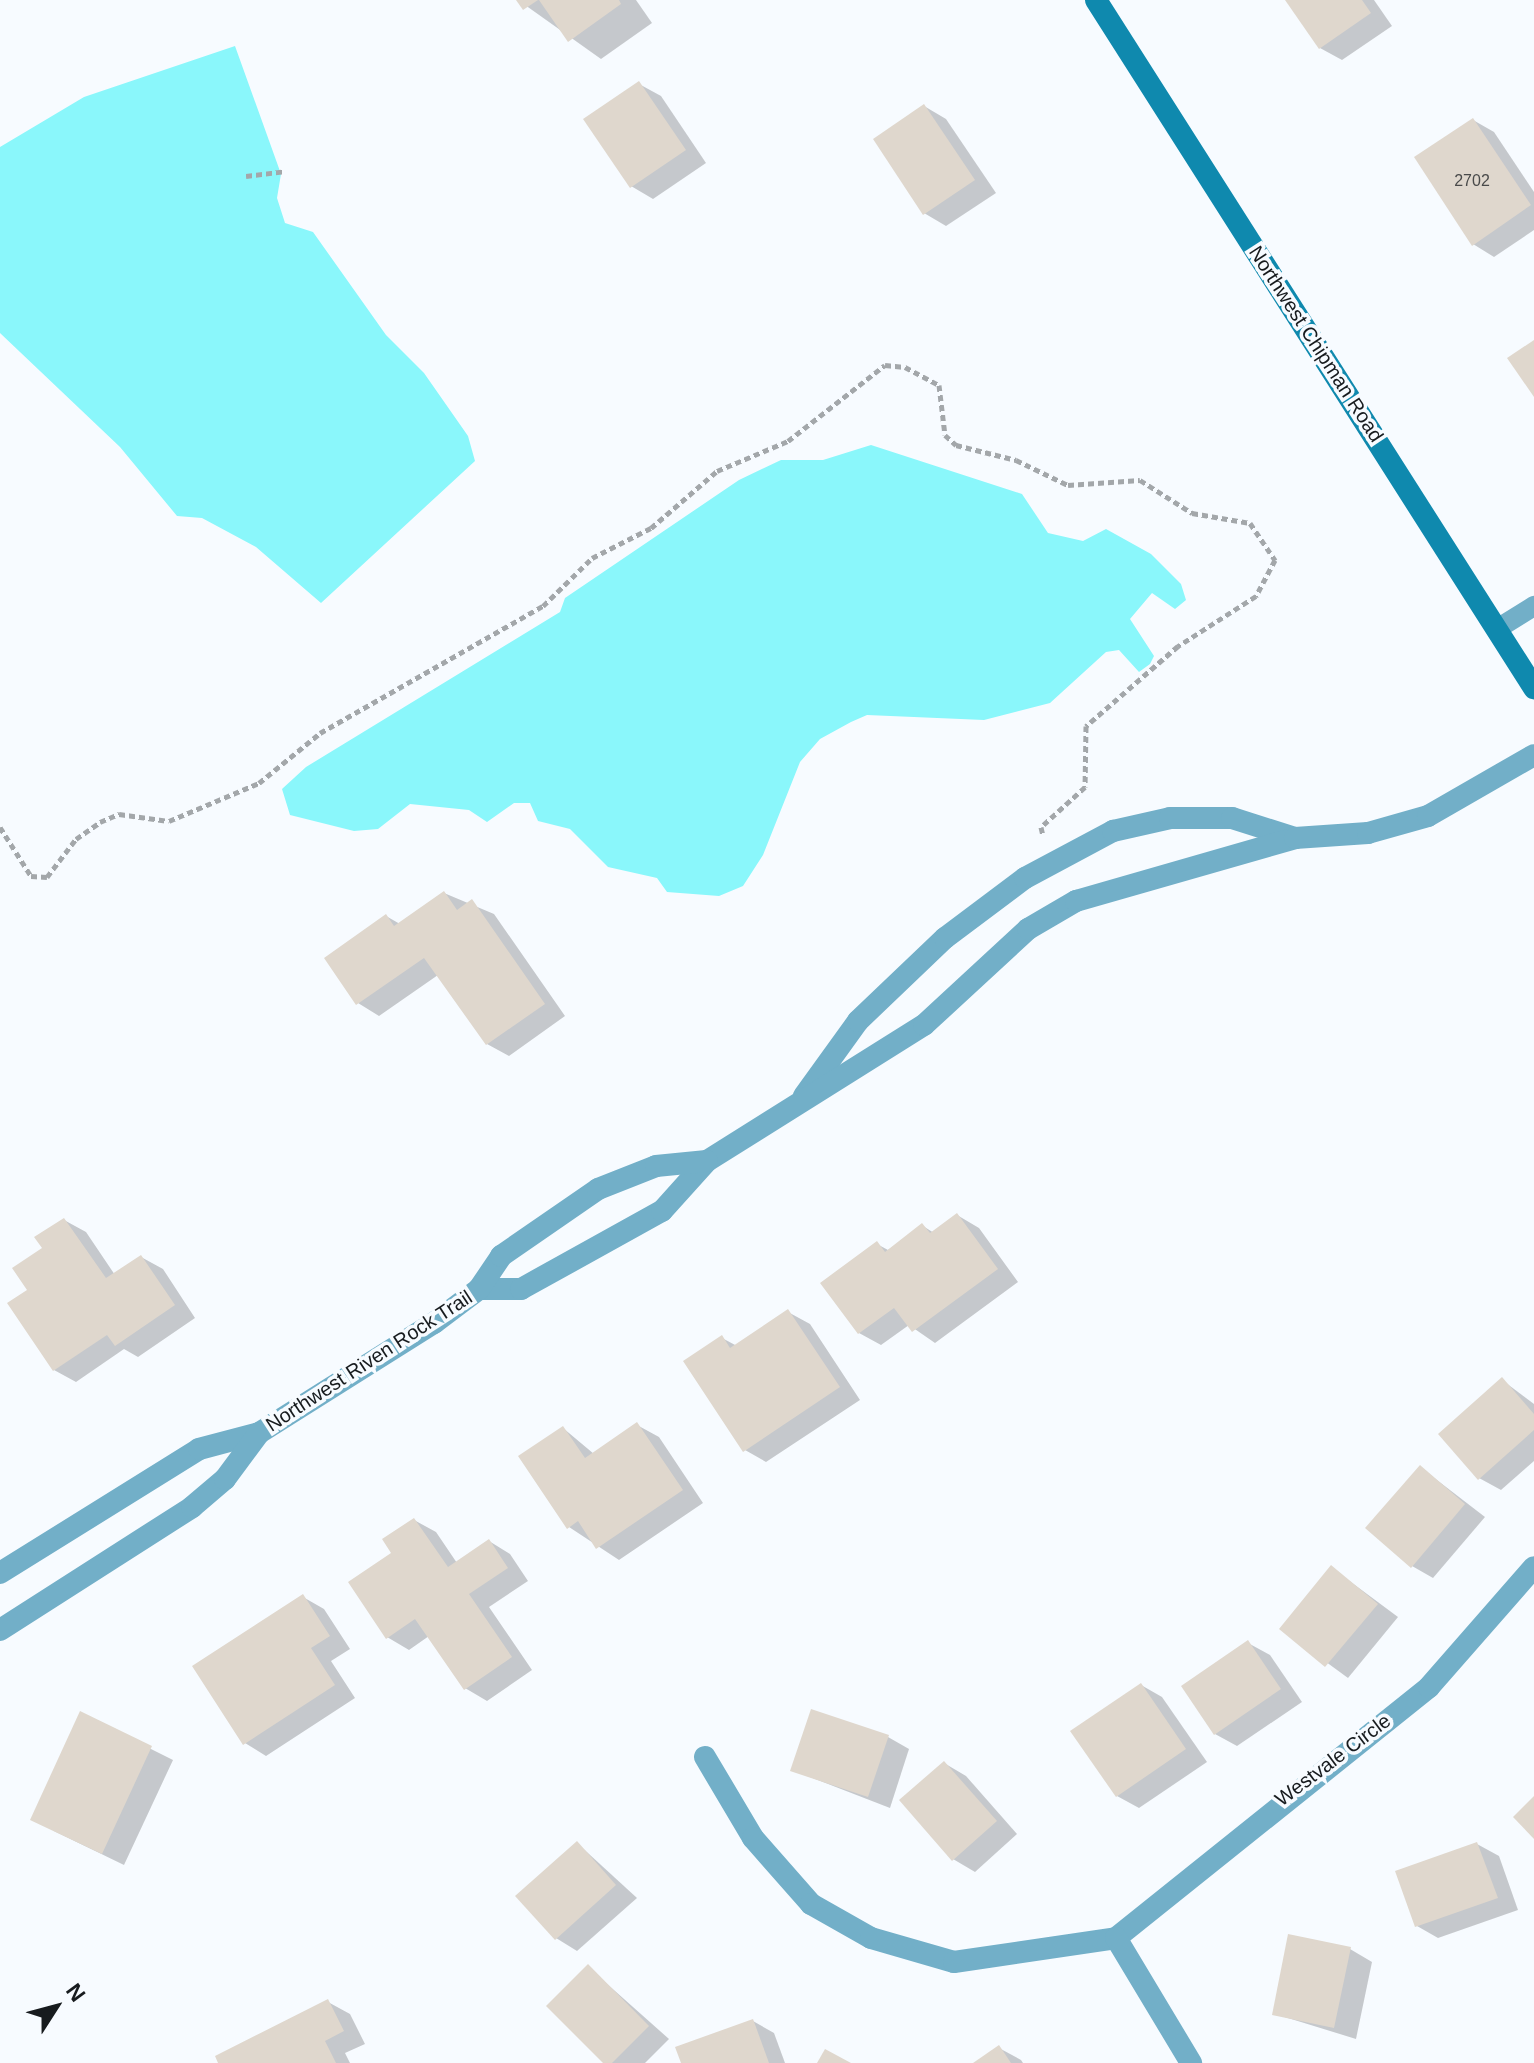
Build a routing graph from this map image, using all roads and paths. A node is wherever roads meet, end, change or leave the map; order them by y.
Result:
1 (1096, 0) edge
2 (284, 171) dead end
3 (246, 176) dead end
4 (1534, 606) edge
5 (1497, 629) junction
6 (1534, 688) edge
7 (1534, 755) edge
8 (0, 827) edge
9 (1295, 838) junction
10 (1044, 840) dead end
11 (799, 1103) junction
12 (707, 1161) junction
13 (479, 1289) junction
14 (259, 1433) junction
15 (1534, 1567) edge
16 (0, 1573) edge
17 (0, 1630) edge
18 (705, 1757) dead end
19 (1116, 1938) junction
20 (1191, 2063) edge

1 - 5 main road, Northwest Chipman Road
2 - 3 path
4 - 5 lane
5 - 6 main road, Northwest Chipman Road
7 - 9 street, Northwest Riven Rock Trail
8 - 10 path
9 - 11 street, Northwest Riven Rock Trail
9 - 11 street, Northwest Riven Rock Trail
11 - 12 street, Northwest Riven Rock Trail
12 - 13 street, Northwest Riven Rock Trail
12 - 13 street, Northwest Riven Rock Trail
13 - 14 street, Northwest Riven Rock Trail
14 - 16 street, Northwest Riven Rock Trail
14 - 17 street, Northwest Riven Rock Trail
15 - 19 street, Westvale Circle
18 - 19 street
19 - 20 street

